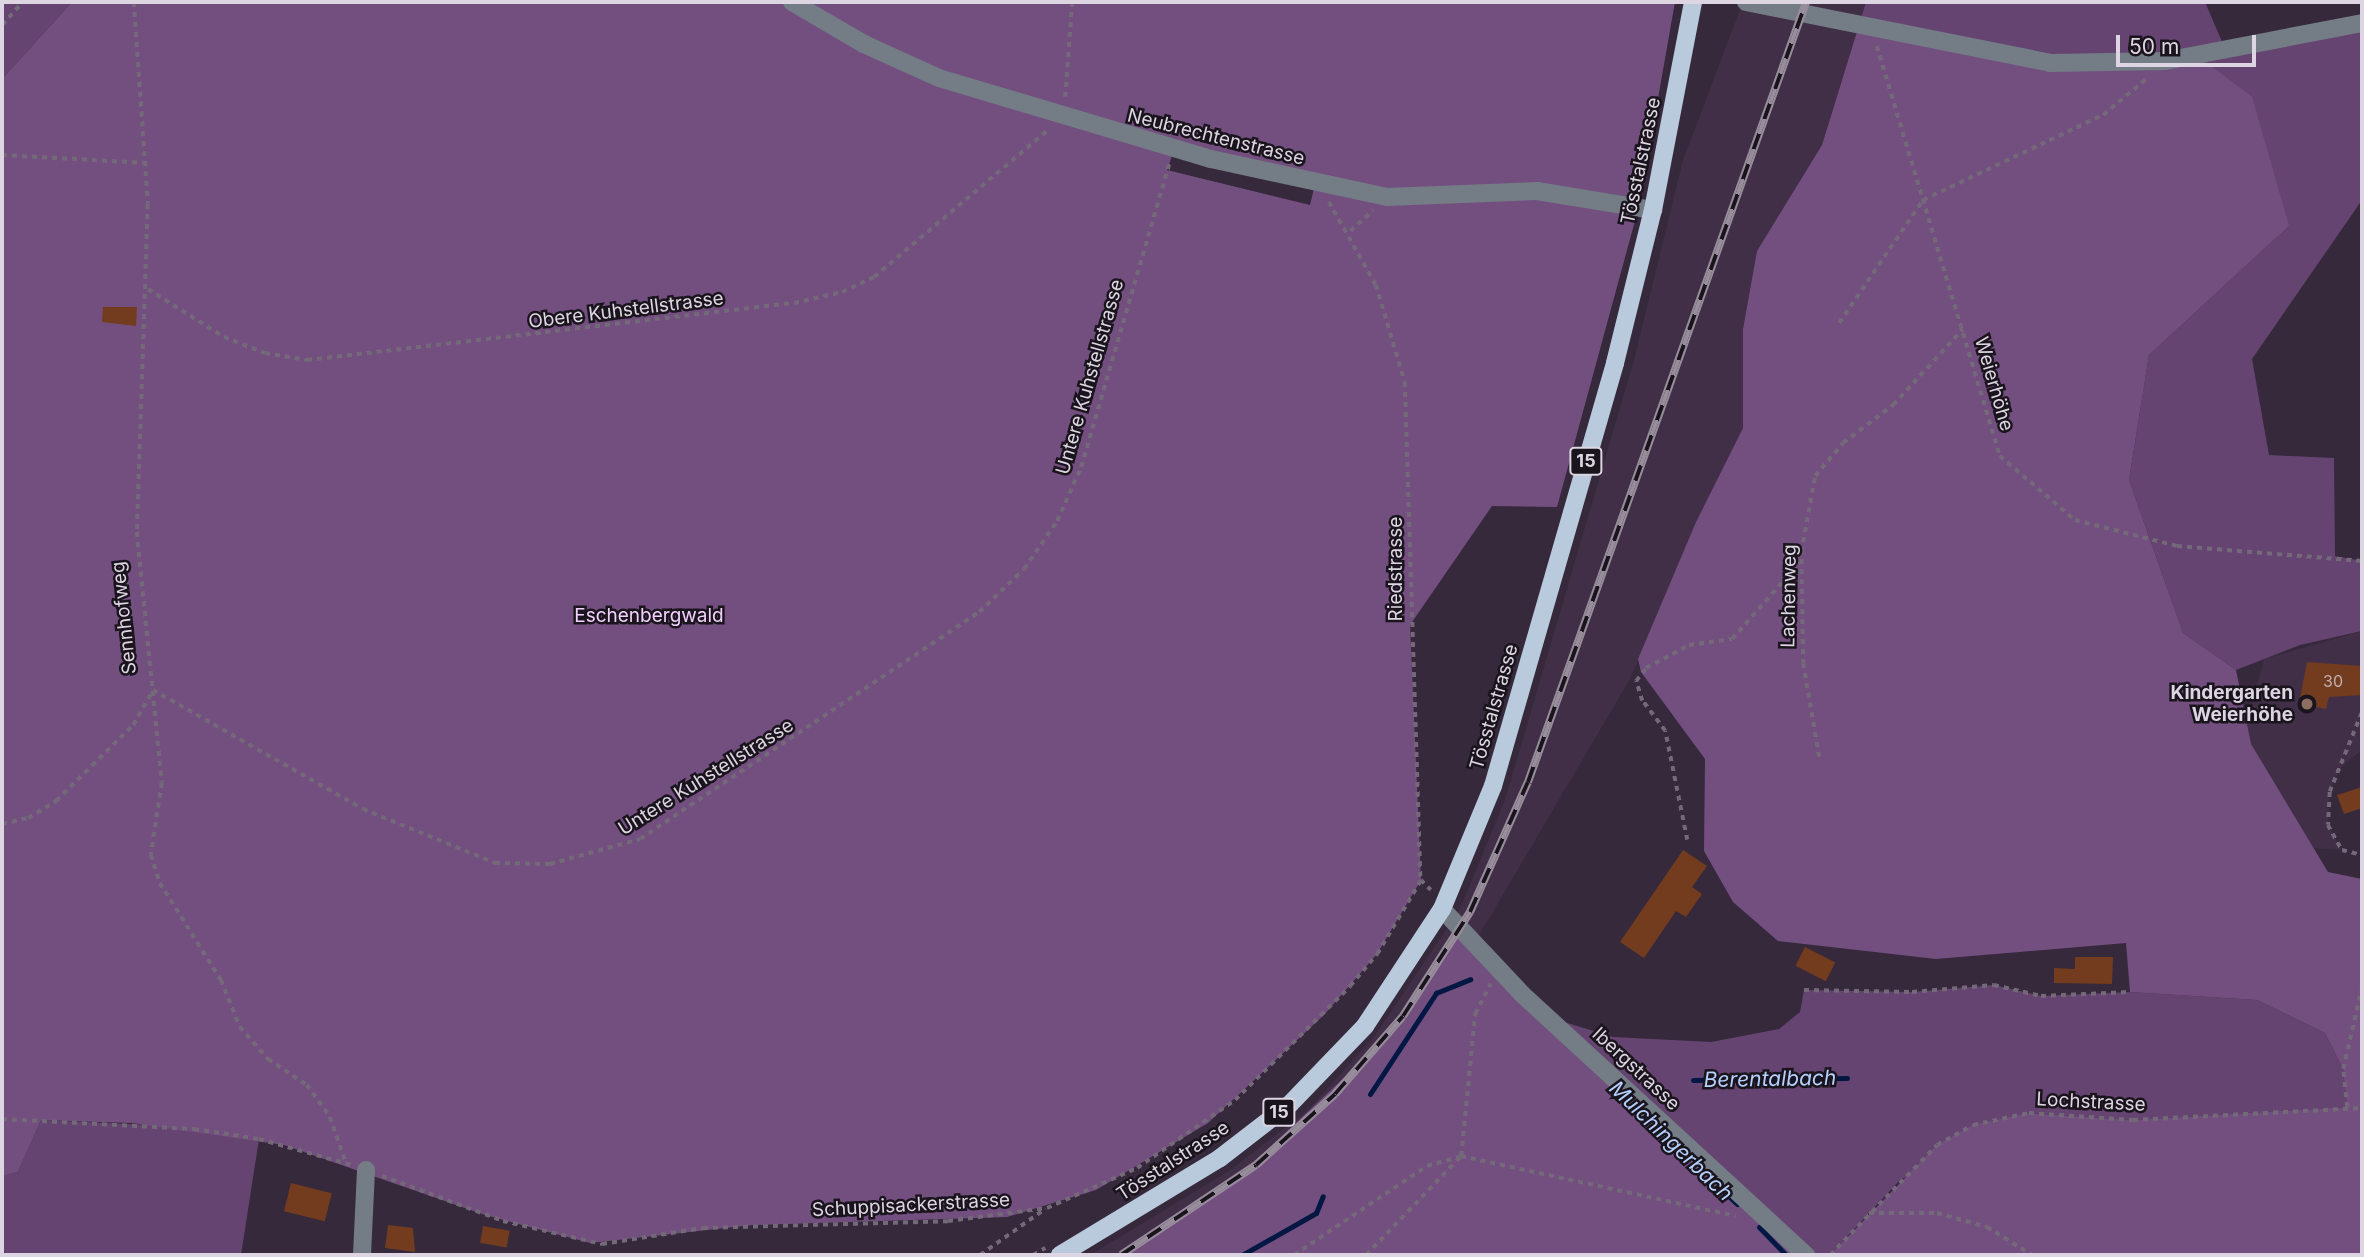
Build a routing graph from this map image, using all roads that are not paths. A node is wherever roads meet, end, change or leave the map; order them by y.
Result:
1 (792, 2) edge
2 (1693, 2) edge
3 (1748, 2) edge
4 (2362, 23) edge
5 (1653, 209) junction
6 (1442, 909) junction
7 (366, 1170) road end
8 (1058, 1249) edge
9 (362, 1255) edge
10 (1806, 1255) edge

1 - 5 street, Neubrechtenstrasse
2 - 5 main road, Tösstalstrasse / 15
3 - 4 street
5 - 6 main road, Tösstalstrasse / 15
6 - 8 main road, Tösstalstrasse / 15
6 - 10 street, Ibergstrasse
7 - 9 street

